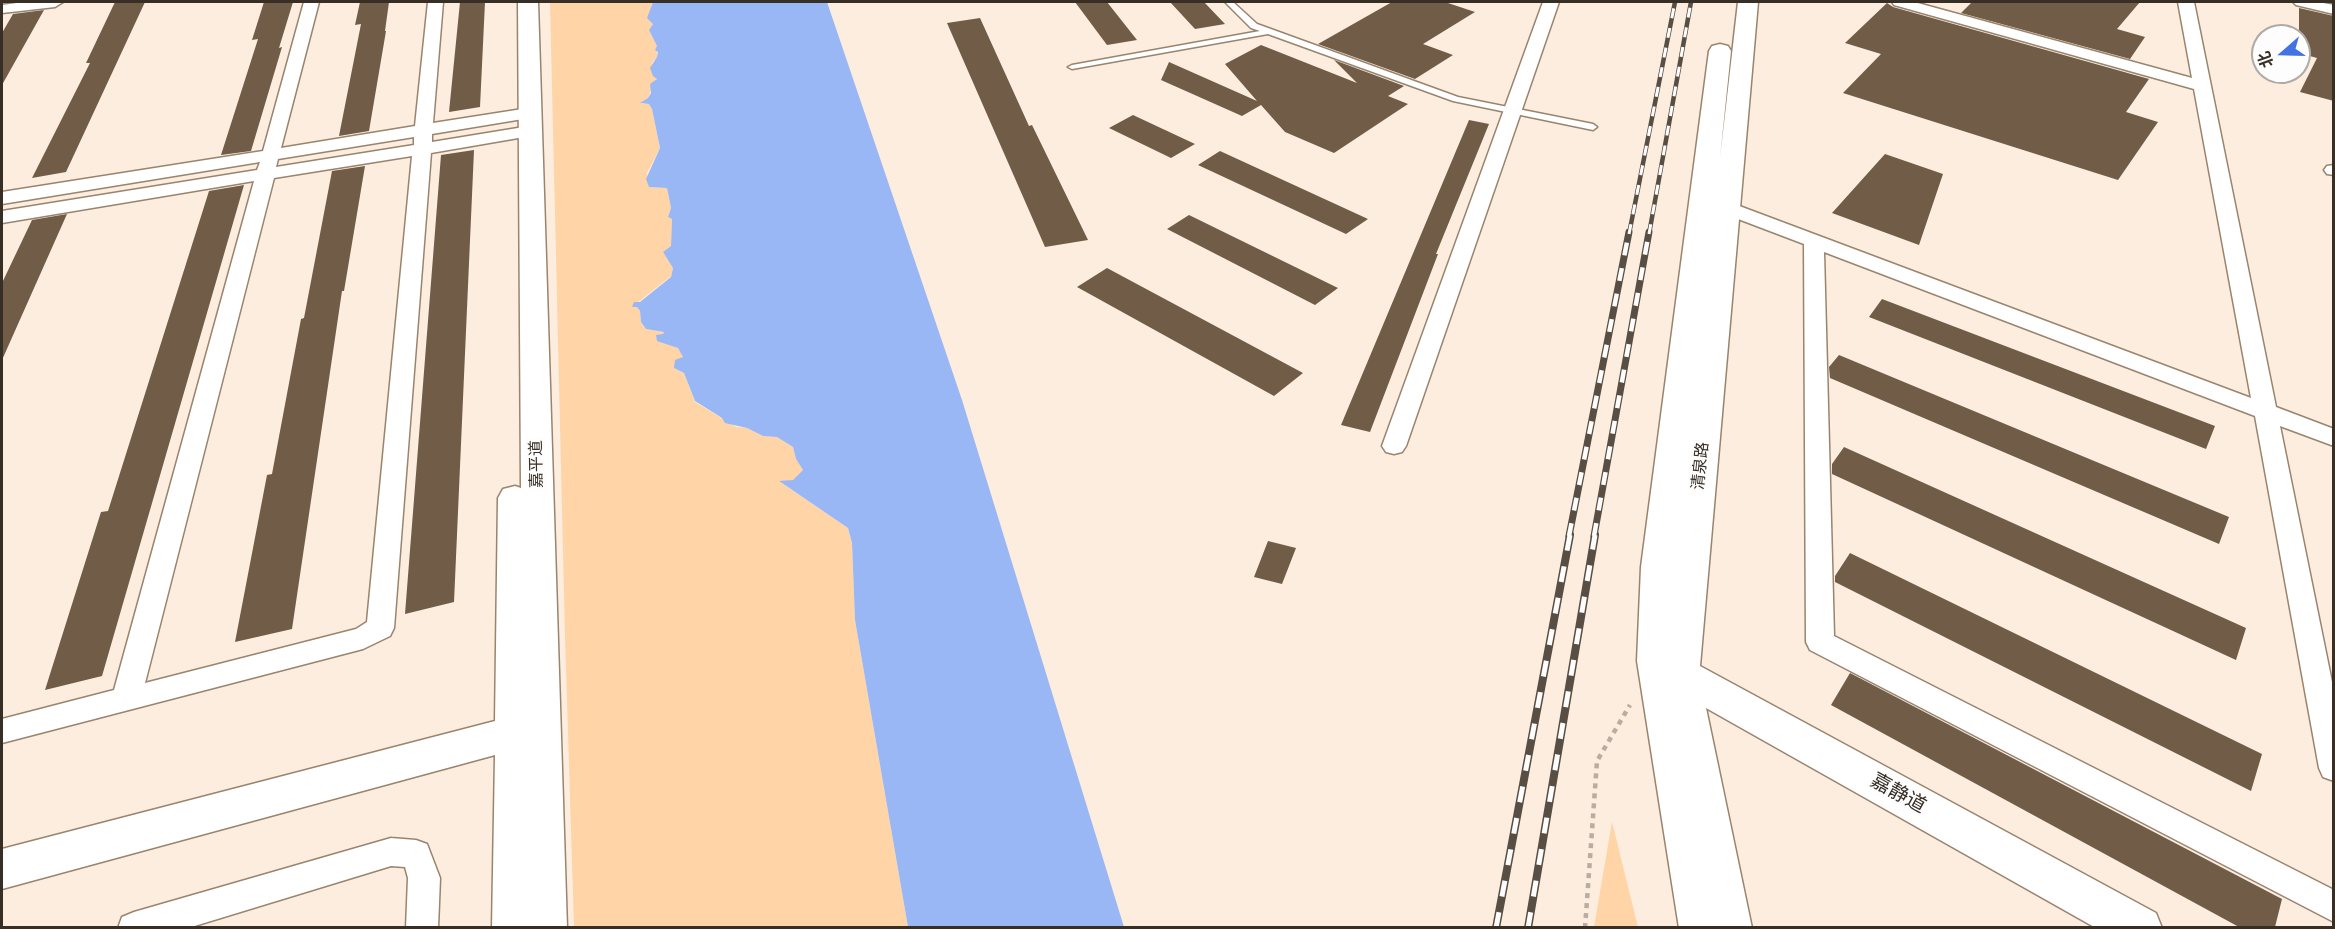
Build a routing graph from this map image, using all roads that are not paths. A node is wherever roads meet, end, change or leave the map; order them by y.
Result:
1 (55, 2) edge
2 (310, 2) edge
3 (435, 2) edge
4 (514, 2) edge
5 (528, 2) edge
6 (1230, 2) edge
7 (1551, 2) edge
8 (1726, 2) edge
9 (1748, 2) edge
10 (1899, 2) edge
11 (2186, 2) edge
12 (2301, 2) edge
13 (2, 9) edge
14 (2334, 10) edge
15 (1267, 31) junction
16 (1072, 68) dead end
17 (2203, 86) junction
18 (1514, 111) junction
19 (522, 123) junction
20 (1593, 127) dead end
21 (424, 139) junction
22 (268, 164) junction
23 (2, 198) edge
24 (1715, 203) junction
25 (2, 217) edge
26 (1814, 241) junction
27 (2265, 412) junction
28 (2334, 438) edge
29 (1394, 446) dead end
30 (1668, 667) junction
31 (126, 700) junction
32 (529, 728) junction
33 (2, 731) edge
34 (2334, 768) edge
35 (2, 869) edge
36 (2334, 907) edge
37 (150, 925) edge
38 (422, 927) edge
39 (515, 927) edge
40 (544, 927) edge
41 (1702, 927) edge
42 (1730, 927) edge
43 (2140, 927) edge

1 - 13 street
2 - 22 street
3 - 21 street
4 - 19 street, 嘉平道
5 - 19 street, 嘉平道
6 - 15 lane
7 - 18 street
8 - 24 street, 清泉路
9 - 24 street, 清泉路
10 - 17 street
11 - 17 street
12 - 14 street
15 - 16 lane
15 - 18 lane
17 - 27 street
18 - 20 lane
18 - 29 street
19 - 21 street
19 - 32 street, 嘉平道
21 - 22 street
21 - 31 street
22 - 23 street
22 - 25 street
22 - 31 street
24 - 26 street
24 - 30 street, 清泉路
26 - 27 street
26 - 36 street
27 - 28 street
27 - 34 street
30 - 41 street, 清泉路
30 - 42 street, 清泉路
30 - 43 street, 嘉静道
31 - 33 street
32 - 35 street
32 - 39 street, 嘉平道
32 - 40 street, 嘉平道
37 - 38 street

